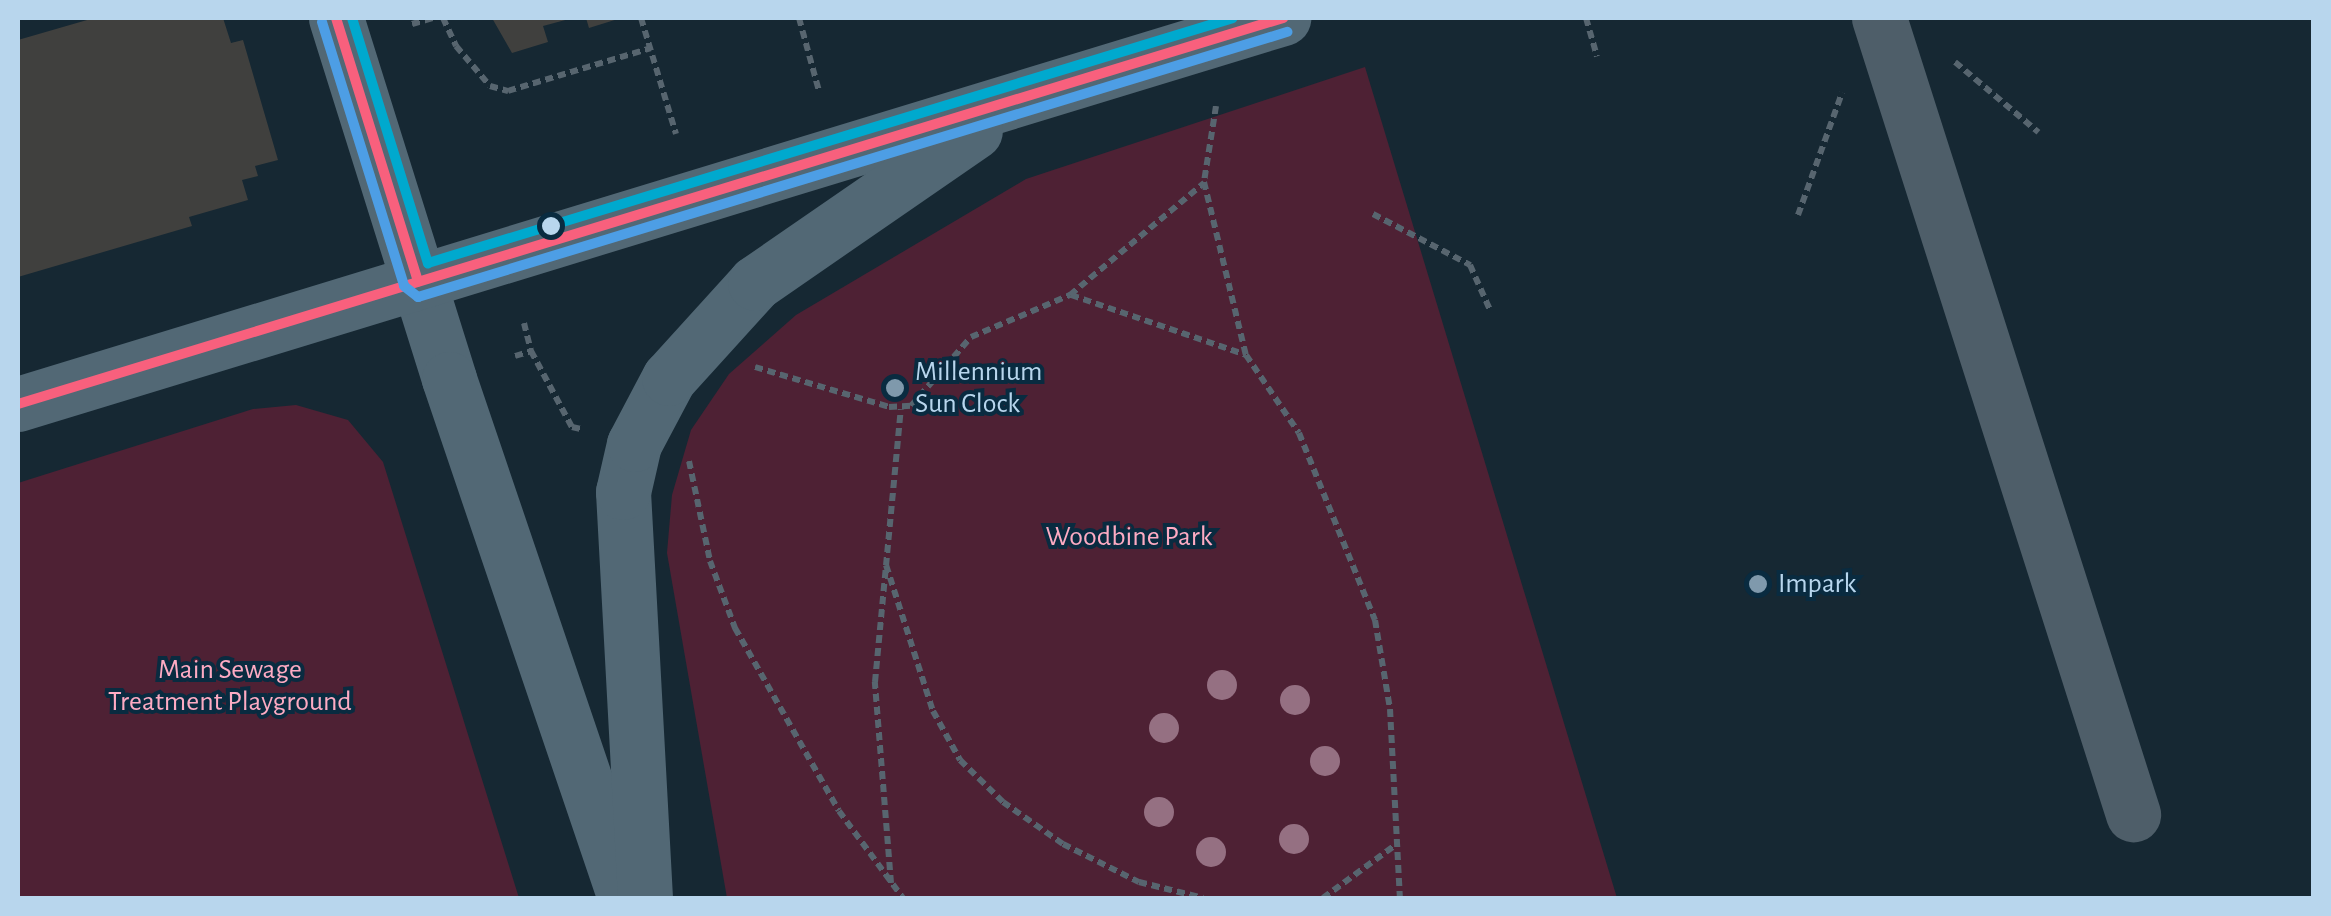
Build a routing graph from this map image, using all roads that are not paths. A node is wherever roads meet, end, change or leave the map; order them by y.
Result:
1 (336, 18) edge
2 (1879, 18) edge
3 (1272, 19) edge
4 (1026, 95) junction
5 (418, 282) junction
6 (18, 404) edge
7 (2133, 814) dead end
8 (626, 898) edge
9 (646, 898) edge

1 - 5 main road
2 - 7 lane
3 - 4 main road
4 - 5 main road
4 - 9 main road
5 - 6 main road
5 - 8 main road

